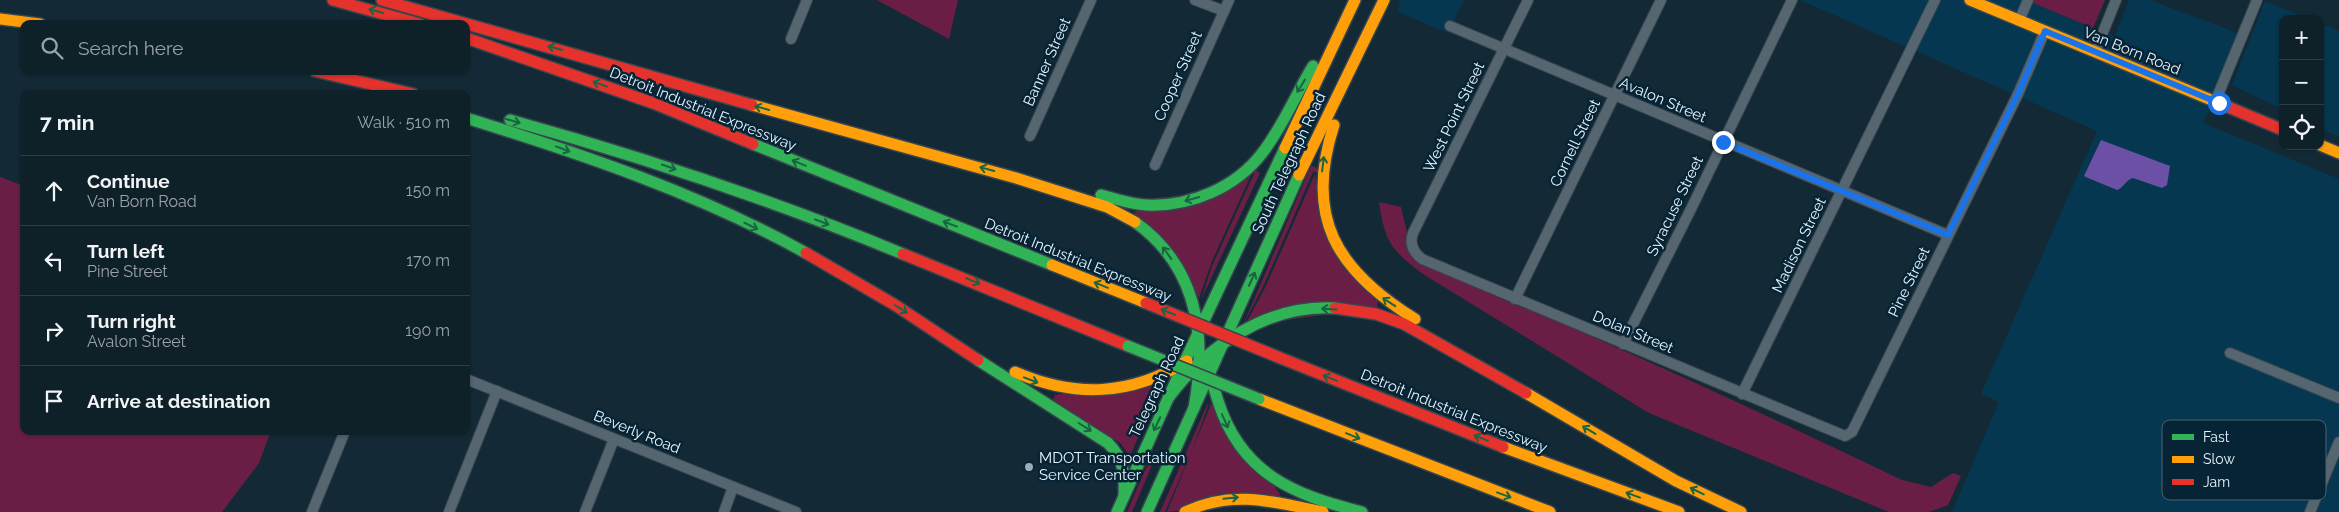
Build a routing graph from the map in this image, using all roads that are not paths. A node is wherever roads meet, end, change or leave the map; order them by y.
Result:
1 (333, 0) edge
2 (382, 0) edge
3 (807, 0) edge
4 (1091, 0) edge
5 (1195, 0) edge
6 (1229, 0) edge
7 (1354, 0) edge
8 (1528, 0) edge
9 (1661, 0) edge
10 (1792, 0) edge
11 (1935, 0) edge
12 (1970, 0) edge
13 (2028, 0) edge
14 (2116, 0) edge
15 (2257, 0) edge
16 (1382, 4) edge
17 (1224, 12) junction
18 (0, 19) edge
19 (406, 20) edge
20 (452, 20) edge
21 (2019, 21) junction
22 (20, 22) edge
23 (470, 25) edge
24 (1450, 26) dead end
25 (2045, 31) junction
26 (791, 38) dead end
27 (470, 39) edge
28 (1505, 49) junction
29 (2095, 52) junction
30 (333, 75) edge
31 (351, 79) junction
32 (379, 90) edge
33 (396, 90) edge
34 (1614, 96) junction
35 (2215, 102) junction
36 (470, 109) edge
37 (470, 119) edge
38 (2279, 128) edge
39 (1030, 136) dead end
40 (1723, 142) junction
41 (2324, 147) edge
42 (2339, 153) edge
43 (1155, 164) dead end
44 (1034, 182) junction
45 (1841, 191) junction
46 (1948, 235) junction
47 (1412, 247) joint
48 (1215, 298) junction
49 (1515, 298) junction
50 (1239, 308) junction
51 (1201, 330) junction
52 (1225, 340) junction
53 (1623, 344) junction
54 (1205, 352) junction
55 (970, 353) junction
56 (2230, 353) dead end
57 (1472, 359) junction
58 (1184, 363) junction
59 (1209, 375) junction
60 (470, 381) edge
61 (496, 391) junction
62 (1742, 394) junction
63 (1169, 397) junction
64 (2339, 398) edge
65 (1194, 408) junction
66 (343, 435) edge
67 (1847, 436) joint
68 (614, 439) junction
69 (2339, 442) edge
70 (2326, 473) edge
71 (733, 487) junction
72 (1124, 496) junction
73 (2315, 500) edge
74 (312, 512) edge
75 (449, 512) edge
76 (585, 512) edge
77 (724, 512) edge
78 (796, 512) edge
79 (1117, 512) edge
80 (1147, 512) edge
81 (1185, 512) edge
82 (1322, 512) edge
83 (1362, 512) edge
84 (1550, 512) edge
85 (1678, 512) edge
86 (1741, 512) edge
87 (2310, 512) edge

19 -> 1 main road
20 -> 2 main road
3 - 26 street
4 - 39 street, Banner Street
5 - 17 street
6 - 17 street, Cooper Street
7 -> 44 main road
7 - 48 main road, South Telegraph Road
8 - 28 street, West Point Street
9 - 34 street, Cornell Street
10 - 40 street, Syracuse Street
11 - 45 street, Madison Street
12 - 21 main road, Van Born Road
13 - 21 street
14 - 29 street
15 - 35 street
50 -> 16 main road, South Telegraph Road
57 -> 16 main road
17 - 43 street, Cooper Street
18 - 22 main road
21 - 25 main road, Van Born Road
44 -> 23 main road
24 - 28 street, Avalon Street
25 - 29 main road, Van Born Road
25 - 46 street, Pine Street
85 -> 27 main road, Detroit Industrial Expressway, bridge
28 - 34 street, Avalon Street
28 - 47 street, West Point Street
29 - 35 main road, Van Born Road
30 - 31 main road
31 - 32 main road
31 - 33 main road
34 - 40 street, Avalon Street
34 - 49 street, Cornell Street
35 - 38 main road, Van Born Road
36 -> 84 main road, bridge
37 -> 55 main road
40 - 45 street, Avalon Street
40 - 53 street, Syracuse Street
41 - 42 main road
51 -> 44 main road
45 - 46 street, Avalon Street
45 - 62 street, Madison Street
46 - 67 street, Pine Street
47 - 49 street, Dolan Street
48 - 51 main road, South Telegraph Road
48 - 54 main road
49 - 53 street, Dolan Street
50 - 52 main road, South Telegraph Road
50 - 54 main road
51 - 54 main road
51 - 58 main road, Telegraph Road
52 - 54 main road
57 -> 52 main road
52 - 59 main road
53 - 62 street, Dolan Street
54 - 58 main road
54 - 59 main road
54 - 63 main road
54 - 65 main road
55 -> 58 main road
55 -> 72 main road
56 - 64 street
86 -> 57 main road
58 - 63 main road, Telegraph Road
59 - 65 main road
59 -> 83 main road
60 - 61 street, Beverly Road
61 - 68 street, Beverly Road
61 - 75 street
62 - 67 street, Dolan Street
63 -> 72 main road, Telegraph Road
65 - 80 main road
66 - 74 street
68 - 71 street, Beverly Road
68 - 76 street
69 - 70 street
71 - 77 street
71 - 78 street, Beverly Road
72 - 79 main road, Telegraph Road
73 - 87 street
81 -> 82 main road

